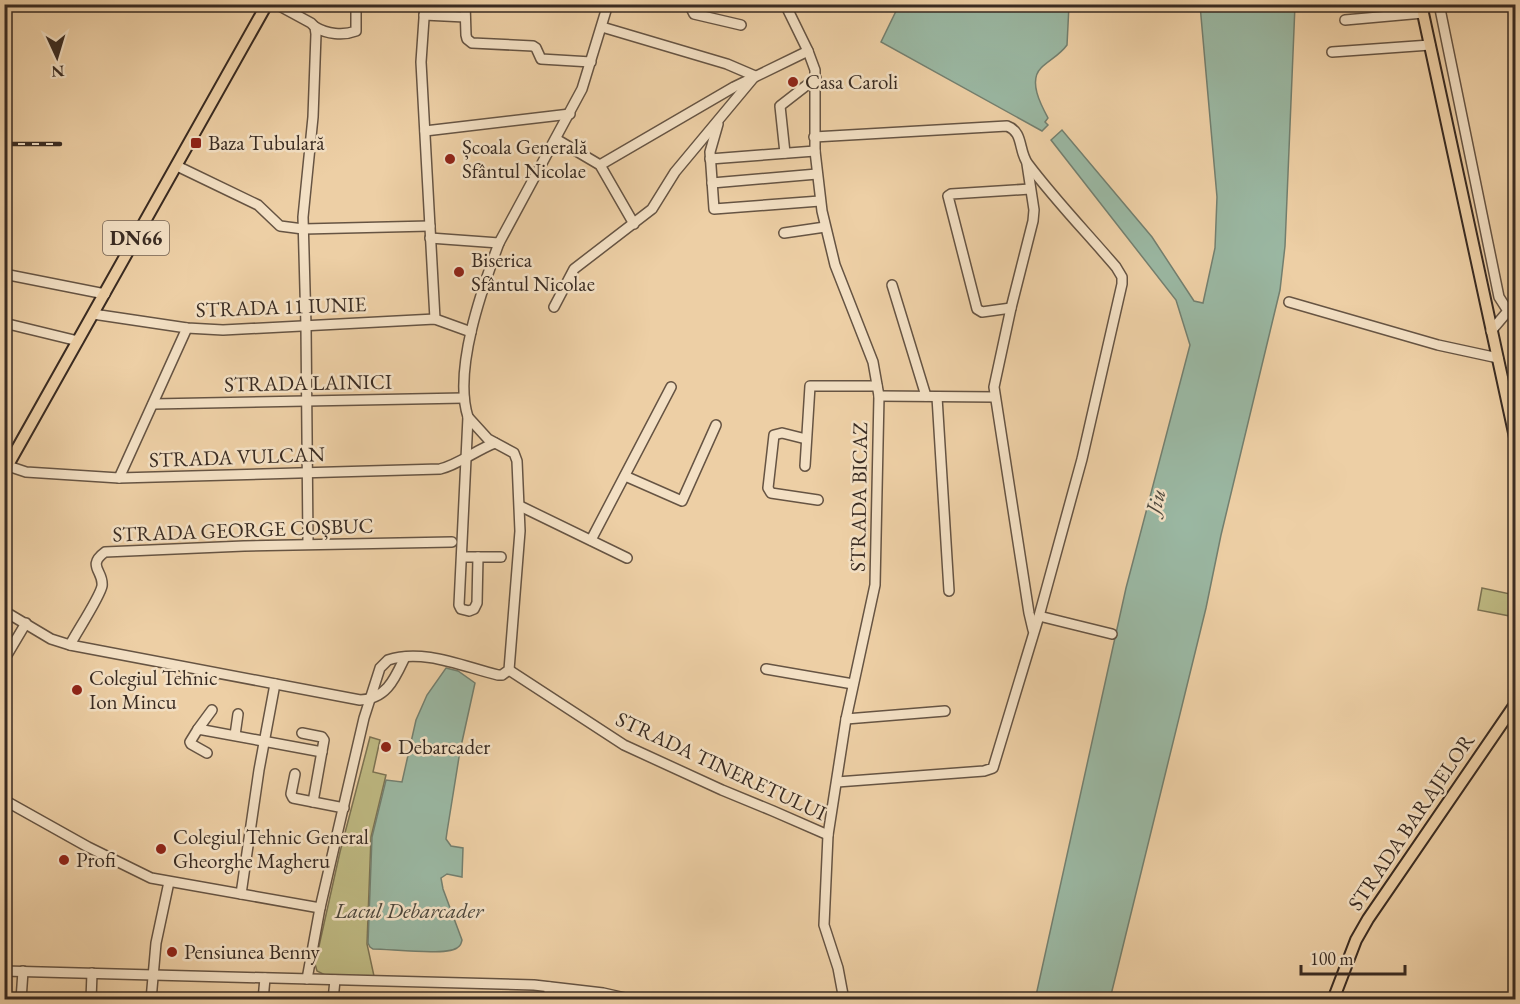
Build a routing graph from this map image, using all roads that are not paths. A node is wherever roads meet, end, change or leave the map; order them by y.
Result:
1 (267, 4) edge
2 (276, 4) edge
3 (357, 4) edge
4 (425, 4) edge
5 (465, 4) edge
6 (608, 4) edge
7 (689, 4) edge
8 (785, 4) edge
9 (1438, 4) edge
10 (1422, 8) edge
11 (424, 15) junction
12 (465, 17) junction
13 (1345, 20) dead end
14 (741, 25) dead end
15 (315, 27) junction
16 (603, 27) junction
17 (1430, 45) junction
18 (808, 51) junction
19 (1332, 52) dead end
20 (591, 62) junction
21 (755, 76) junction
22 (816, 78) junction
23 (570, 114) junction
24 (721, 116) junction
25 (425, 131) junction
26 (814, 137) junction
27 (556, 139) junction
28 (815, 151) junction
29 (785, 153) junction
30 (710, 159) junction
31 (1026, 162) junction
32 (600, 165) junction
33 (177, 166) junction
34 (817, 174) junction
35 (712, 183) junction
36 (1030, 189) junction
37 (820, 201) junction
38 (634, 224) junction
39 (430, 226) junction
40 (825, 227) junction
41 (303, 229) junction
42 (784, 232) dead end
43 (430, 238) junction
44 (499, 243) junction
45 (4, 274) edge
46 (892, 285) dead end
47 (105, 294) junction
48 (1289, 302) dead end
49 (554, 307) dead end
50 (1011, 308) junction
51 (1512, 309) edge
52 (93, 314) junction
53 (435, 319) junction
54 (4, 323) edge
55 (306, 326) junction
56 (187, 328) junction
57 (471, 332) junction
58 (1491, 332) junction
59 (78, 341) junction
60 (1497, 358) junction
61 (877, 386) junction
62 (671, 387) dead end
63 (879, 396) junction
64 (926, 396) junction
65 (937, 397) junction
66 (996, 397) junction
67 (464, 398) junction
68 (307, 401) junction
69 (153, 404) junction
70 (468, 417) junction
71 (716, 425) dead end
72 (806, 439) junction
73 (1515, 442) edge
74 (495, 443) junction
75 (465, 457) junction
76 (805, 466) dead end
77 (6, 469) edge
78 (307, 473) junction
79 (625, 477) junction
80 (119, 478) junction
81 (818, 500) dead end
82 (520, 506) junction
83 (591, 540) junction
84 (452, 542) dead end
85 (308, 544) junction
86 (462, 557) junction
87 (478, 557) junction
88 (501, 557) dead end
89 (627, 558) dead end
90 (949, 591) dead end
91 (4, 611) edge
92 (1039, 616) junction
93 (26, 623) junction
94 (1034, 632) junction
95 (1112, 634) dead end
96 (70, 645) junction
97 (405, 657) junction
98 (4, 660) edge
99 (766, 669) dead end
100 (509, 670) junction
101 (275, 684) junction
102 (853, 684) junction
103 (372, 697) junction
104 (1515, 703) edge
105 (212, 710) dead end
106 (945, 711) dead end
107 (238, 714) dead end
108 (846, 719) junction
109 (198, 729) junction
110 (302, 733) dead end
111 (234, 735) junction
112 (264, 741) junction
113 (322, 752) junction
114 (207, 753) dead end
115 (295, 774) dead end
116 (837, 782) junction
117 (4, 800) edge
118 (313, 802) junction
119 (344, 808) junction
120 (828, 836) junction
121 (169, 882) junction
122 (241, 894) junction
123 (320, 908) junction
124 (4, 971) edge
125 (23, 971) junction
126 (92, 974) junction
127 (153, 976) junction
128 (265, 978) junction
129 (308, 980) junction
130 (336, 980) junction
131 (549, 987) junction
132 (21, 999) edge
133 (91, 999) edge
134 (152, 999) edge
135 (263, 999) edge
136 (333, 999) edge
137 (549, 999) edge
138 (634, 999) edge
139 (844, 999) edge
140 (1333, 999) edge

1 - 33 main road, DN66
2 - 15 street
3 - 15 street
4 - 11 street
5 - 12 street
6 - 16 street
7 - 14 street
8 - 18 street, STRADA BICAZ
9 - 51 street
10 - 13 street
10 - 17 main road
11 - 12 street
11 - 25 street
12 - 20 street
15 - 41 street
16 - 20 street
16 - 21 street
17 - 19 street
17 - 58 main road
18 - 21 street
18 - 22 street, STRADA BICAZ
20 - 23 street
21 - 24 street
21 - 32 street
22 - 26 street, STRADA BICAZ
22 - 29 street
23 - 25 street
23 - 27 street
24 - 30 street
24 - 38 street
25 - 39 street
26 - 28 street, STRADA BICAZ
26 - 31 street
27 - 32 street
27 - 44 street
28 - 29 street
28 - 34 street, STRADA BICAZ
29 - 30 street
30 - 35 street
31 - 36 street
31 - 92 street
32 - 38 street
33 - 41 street
33 - 47 main road, DN66
34 - 35 street
34 - 37 street, STRADA BICAZ
35 - 37 street
36 - 50 street
36 - 50 street
37 - 40 street, STRADA BICAZ
38 - 49 street
39 - 41 street
39 - 43 street
40 - 42 street
40 - 61 street, STRADA BICAZ
41 - 55 street
43 - 44 street
43 - 53 street
44 - 57 street
45 - 47 street
46 - 64 street
47 - 52 main road, DN66
48 - 60 street
50 - 66 street
51 - 58 street
52 - 56 street, STRADA 11 IUNIE
52 - 59 main road, DN66
53 - 55 street, STRADA 11 IUNIE
53 - 57 street, STRADA 11 IUNIE
54 - 59 street
55 - 56 street, STRADA 11 IUNIE
55 - 68 street
56 - 69 street
57 - 67 street
58 - 60 main road
59 - 77 main road, DN66
60 - 73 main road
61 - 63 street, STRADA BICAZ
61 - 72 street
62 - 79 street
63 - 64 street
63 - 102 street, STRADA BICAZ
64 - 65 street
65 - 66 street
65 - 90 street
66 - 94 street
67 - 68 street, STRADA LAINICI
67 - 70 street
68 - 69 street, STRADA LAINICI
68 - 78 street
69 - 80 street
70 - 74 street
70 - 75 street
71 - 79 street
72 - 76 street
72 - 81 street
74 - 75 street, STRADA VULCAN
74 - 82 street
75 - 78 street, STRADA VULCAN
75 - 86 street
77 - 80 street, STRADA VULCAN
78 - 80 street, STRADA VULCAN
78 - 85 street
79 - 83 street
82 - 83 street
82 - 100 street
83 - 89 street
84 - 85 street, STRADA GEORGE COȘBUC
85 - 96 street, STRADA GEORGE COȘBUC
86 - 87 street
86 - 87 street
87 - 88 street
91 - 93 street
92 - 94 street
92 - 95 street
93 - 96 street
93 - 98 street
94 - 116 street
96 - 101 street
97 - 100 street
97 - 103 street
97 - 103 street
99 - 102 street
100 - 120 street, STRADA TINERETULUI
101 - 103 street
101 - 112 street
102 - 108 street, STRADA BICAZ
103 - 119 street
104 - 140 main road, STRADA BARAJELOR
105 - 109 street
106 - 108 street
107 - 111 street
108 - 116 street, STRADA BICAZ
109 - 111 street
109 - 114 street
110 - 113 street
111 - 112 street
112 - 113 street
112 - 122 street
113 - 118 street
115 - 118 street
116 - 120 street, STRADA BICAZ
117 - 121 street
118 - 119 street
119 - 123 street
120 - 139 street, STRADA BICAZ
121 - 122 street
121 - 127 street
122 - 123 street
123 - 129 street
124 - 125 street
125 - 126 street
125 - 132 street
126 - 127 street
126 - 133 street
127 - 128 street
127 - 134 street
128 - 129 street
128 - 135 street
129 - 130 street
130 - 131 street
130 - 136 street
131 - 137 street
131 - 138 street

